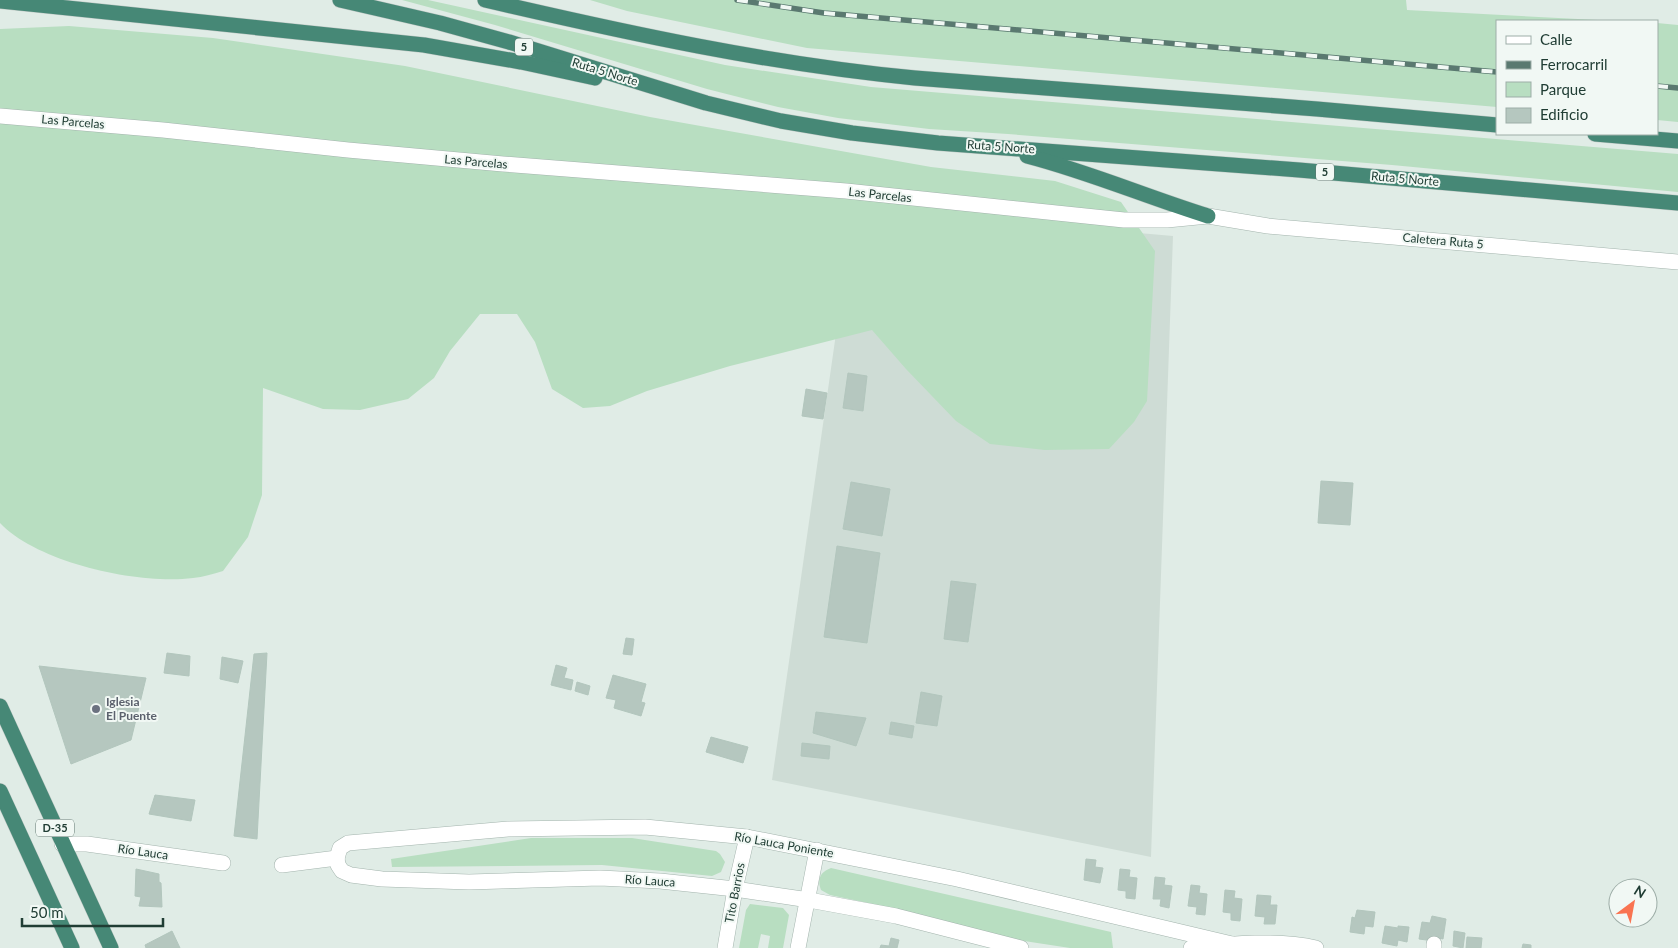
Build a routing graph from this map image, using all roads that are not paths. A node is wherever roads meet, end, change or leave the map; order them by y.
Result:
1 (340, 0) edge
2 (485, 0) edge
3 (525, 0) edge
4 (0, 1) edge
5 (636, 35) junction
6 (706, 102) junction
7 (0, 116) edge
8 (1496, 125) edge
9 (1607, 135) edge
10 (1678, 141) edge
11 (972, 145) junction
12 (1678, 203) edge
13 (1208, 216) junction
14 (1678, 262) edge
15 (0, 706) edge
16 (0, 791) edge
17 (747, 838) junction
18 (62, 844) junction
19 (817, 850) junction
20 (337, 858) junction
21 (223, 863) dead end
22 (282, 865) dead end
23 (735, 889) junction
24 (808, 900) junction
25 (1232, 944) junction
26 (1286, 946) edge
27 (1308, 947) edge
28 (72, 948) edge
29 (111, 948) edge
30 (725, 948) edge
31 (798, 948) edge
32 (1020, 948) edge
33 (1191, 948) edge

1 - 6 highway, Ruta 5 Norte / 5
2 - 5 highway
3 - 5 highway
4 - 6 highway
5 - 8 highway
6 - 11 highway, Ruta 5 Norte / 5
7 - 13 street, Las Parcelas
9 - 10 highway
11 - 12 highway, Ruta 5 Norte / 5
11 - 13 highway
13 - 14 street, Caletera Ruta 5
15 - 18 highway, D-35
16 - 28 highway, D-35
17 - 19 street, Río Lauca Poniente
17 - 20 street, Río Lauca Poniente
17 - 23 street, Tito Barrios
18 - 21 street, Río Lauca
18 - 29 highway, D-35
19 - 24 street
19 - 25 street, Río Lauca Poniente
20 - 22 street
20 - 23 street, Río Lauca
23 - 24 street, Río Lauca
23 - 30 street, Tito Barrios
24 - 31 street
24 - 32 street, Río Lauca
25 - 26 street
25 - 33 street
26 - 27 street

